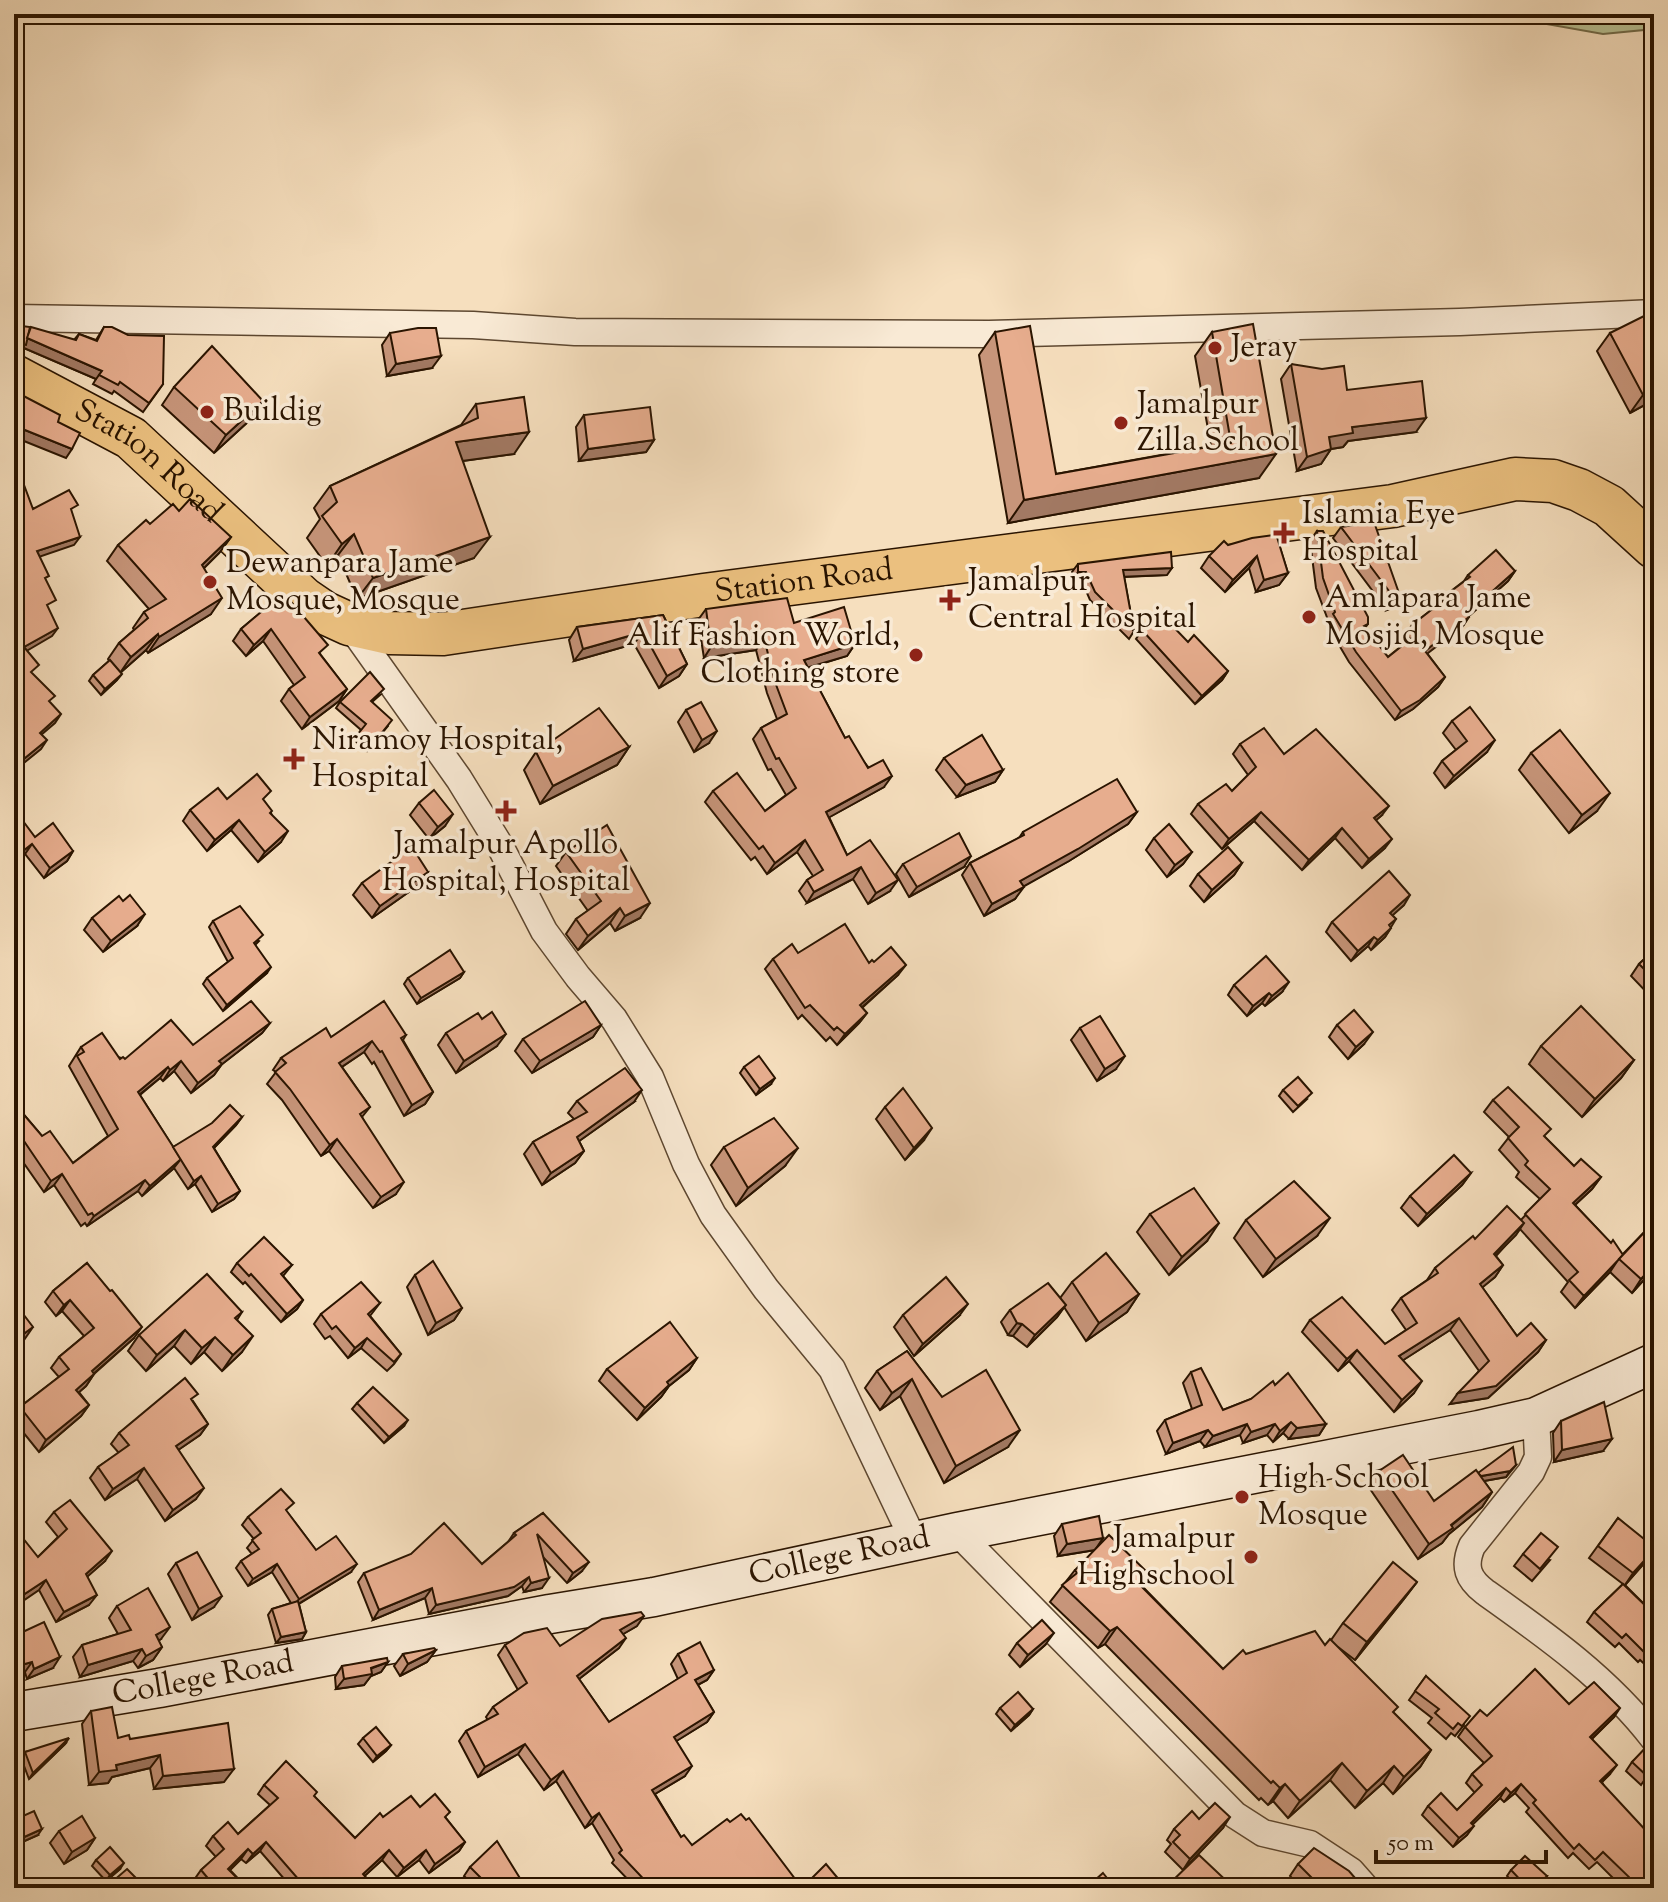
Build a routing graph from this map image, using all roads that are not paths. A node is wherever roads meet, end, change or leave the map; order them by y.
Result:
1 (1654, 313) edge
2 (14, 318) edge
3 (14, 376) edge
4 (1654, 547) edge
5 (349, 624) junction
6 (1654, 1363) edge
7 (1536, 1417) junction
8 (957, 1532) junction
9 (914, 1541) junction
10 (14, 1712) edge
11 (1654, 1739) edge
12 (1366, 1888) edge

1 - 2 street
3 - 5 main road, Station Road
4 - 5 main road, Station Road
5 - 9 street
6 - 7 main road, College Road
7 - 8 main road, College Road
7 - 11 street
8 - 9 main road, College Road
8 - 12 street
9 - 10 main road, College Road

